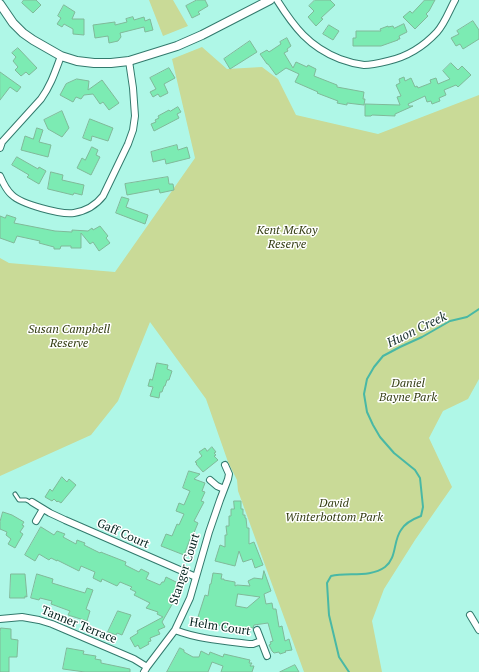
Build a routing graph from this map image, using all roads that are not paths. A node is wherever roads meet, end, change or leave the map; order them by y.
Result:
1 (270, 0) edge
2 (277, 0) edge
3 (455, 0) edge
4 (0, 4) edge
5 (61, 56) junction
6 (129, 61) junction
7 (0, 148) edge
8 (0, 176) edge
9 (225, 465) dead end
10 (210, 480) dead end
11 (224, 489) junction
12 (15, 494) dead end
13 (32, 502) joint
14 (43, 509) junction
15 (36, 521) dead end
16 (196, 577) junction
17 (470, 615) dead end
18 (0, 619) edge
19 (175, 630) junction
20 (257, 630) dead end
21 (479, 630) edge
22 (261, 641) junction
23 (267, 656) dead end
24 (146, 670) edge

1 - 6 street
2 - 3 street
4 - 5 street
5 - 6 street
5 - 7 street
6 - 8 street
9 - 11 street, Stanger Court
10 - 11 street
11 - 16 street, Stanger Court
12 - 13 lane, Gaff Court
13 - 14 street, Gaff Court
14 - 15 street
14 - 16 street, Gaff Court
16 - 19 street, Stanger Court
17 - 21 street
18 - 24 street, Tanner Terrace
19 - 22 street, Helm Court
19 - 24 street, Stanger Court
20 - 22 street, Helm Court
22 - 23 street, Helm Court

